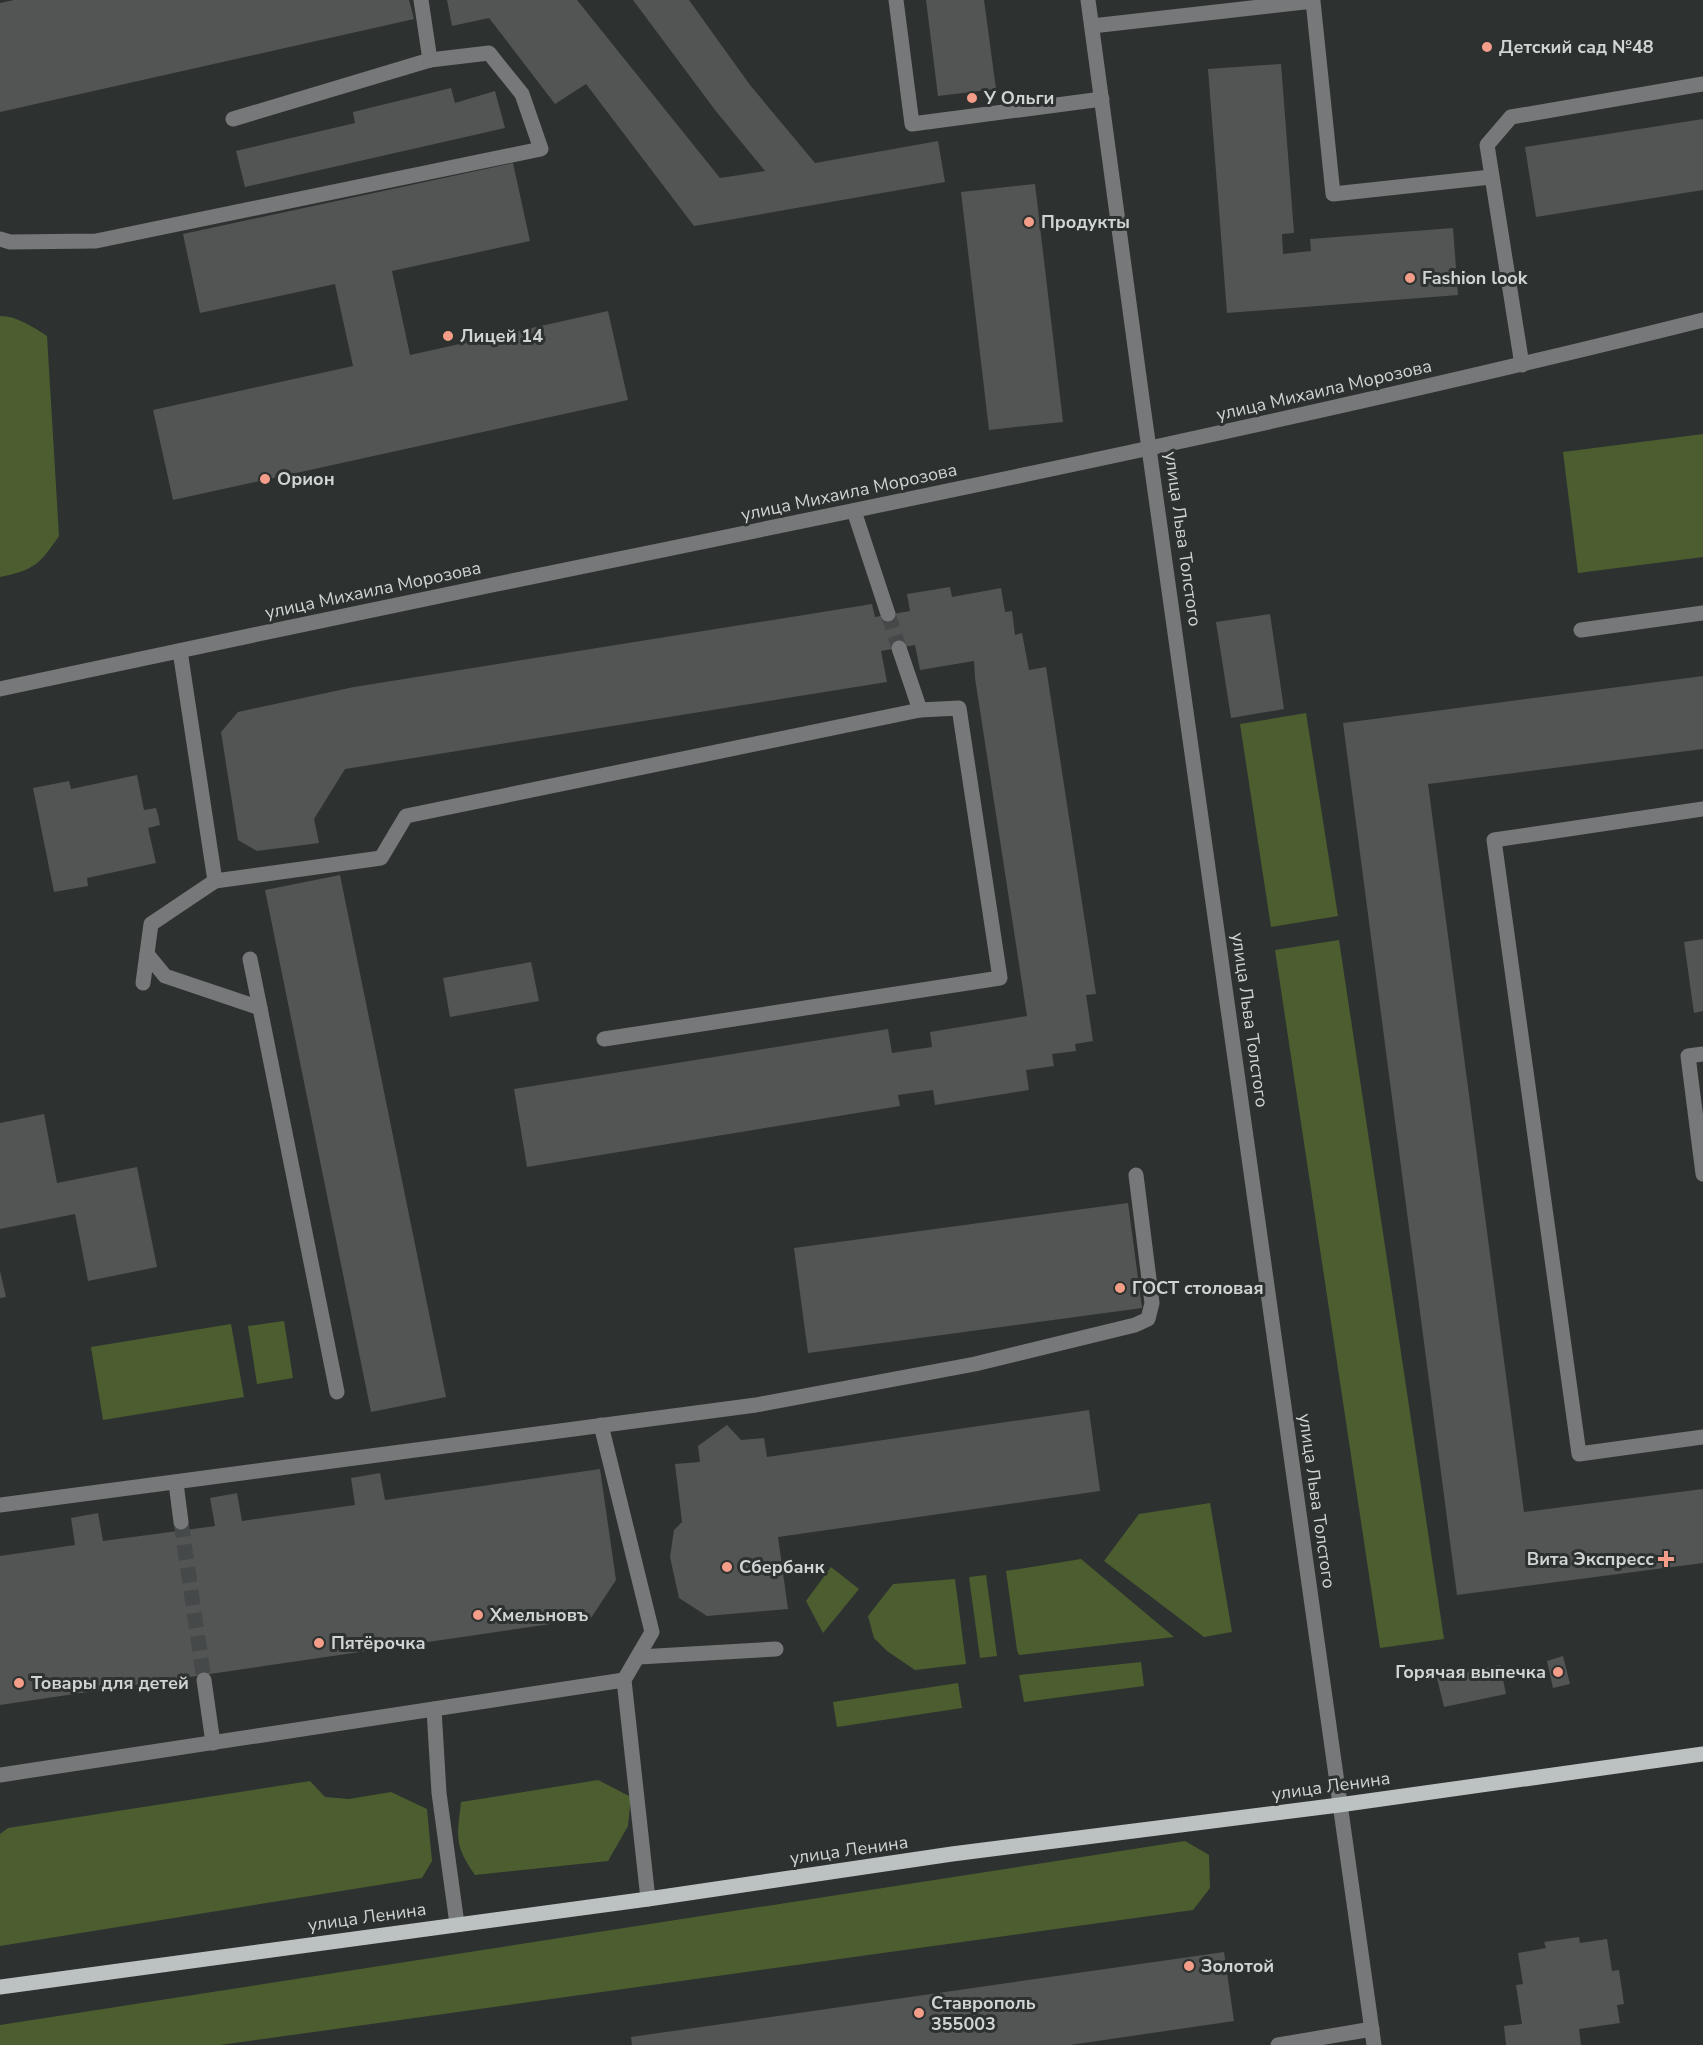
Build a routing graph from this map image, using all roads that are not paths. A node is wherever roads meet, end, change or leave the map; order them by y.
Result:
1 (421, 0) edge
2 (896, 0) edge
3 (1088, 0) edge
4 (1092, 26) junction
5 (430, 60) junction
6 (1703, 84) edge
7 (1102, 99) junction
8 (233, 118) dead end
9 (1491, 177) junction
10 (0, 239) edge
11 (1703, 320) edge
12 (1522, 365) junction
13 (1150, 449) junction
14 (854, 511) junction
15 (1703, 613) edge
16 (888, 614) tunnel mouth
17 (1581, 630) dead end
18 (899, 648) tunnel mouth
19 (180, 651) junction
20 (0, 688) edge
21 (920, 710) junction
22 (1703, 808) edge
23 (214, 881) junction
24 (147, 954) junction
25 (250, 959) dead end
26 (143, 983) dead end
27 (260, 1008) junction
28 (604, 1039) dead end
29 (1703, 1054) edge
30 (1136, 1174) dead end
31 (1703, 1174) edge
32 (337, 1392) dead end
33 (601, 1425) junction
34 (1703, 1437) edge
35 (176, 1483) junction
36 (0, 1505) edge
37 (182, 1522) tunnel mouth
38 (776, 1649) dead end
39 (639, 1658) junction
40 (204, 1680) tunnel mouth
41 (624, 1680) junction
42 (434, 1709) junction
43 (213, 1743) junction
44 (1703, 1754) edge
45 (0, 1775) edge
46 (1339, 1805) junction
47 (648, 1899) junction
48 (457, 1924) junction
49 (0, 1987) edge
50 (1372, 2029) junction
51 (1278, 2045) edge
52 (1374, 2045) edge

1 - 5 street
2 - 7 street
3 - 4 street, улица Льва Толстого
4 - 7 street, улица Льва Толстого
4 - 9 street
5 - 8 street
5 - 10 street
6 - 9 street
7 - 13 street, улица Льва Толстого
9 - 12 street
11 - 12 street, улица Михаила Морозова
12 - 13 street, улица Михаила Морозова
13 - 14 street, улица Михаила Морозова
13 - 46 street, улица Льва Толстого
14 - 16 street
14 - 19 street, улица Михаила Морозова
15 - 17 street
18 - 21 street
19 - 20 street, улица Михаила Морозова
19 - 23 street
21 - 23 street
21 - 28 street
22 - 34 street
23 - 24 street
24 - 26 street
24 - 27 street
25 - 27 street
27 - 32 street
29 - 31 street
30 - 33 street
33 - 35 street
33 - 39 street
35 - 36 street
35 - 37 street
38 - 39 street
39 - 41 street
40 - 43 street
41 - 42 street
41 - 47 street
42 - 43 street
42 - 48 street
43 - 45 street
44 - 46 main road, улица Ленина
46 - 47 main road, улица Ленина
46 - 50 street, улица Льва Толстого
47 - 48 main road, улица Ленина
48 - 49 main road, улица Ленина
50 - 51 street
50 - 52 street, улица Льва Толстого

